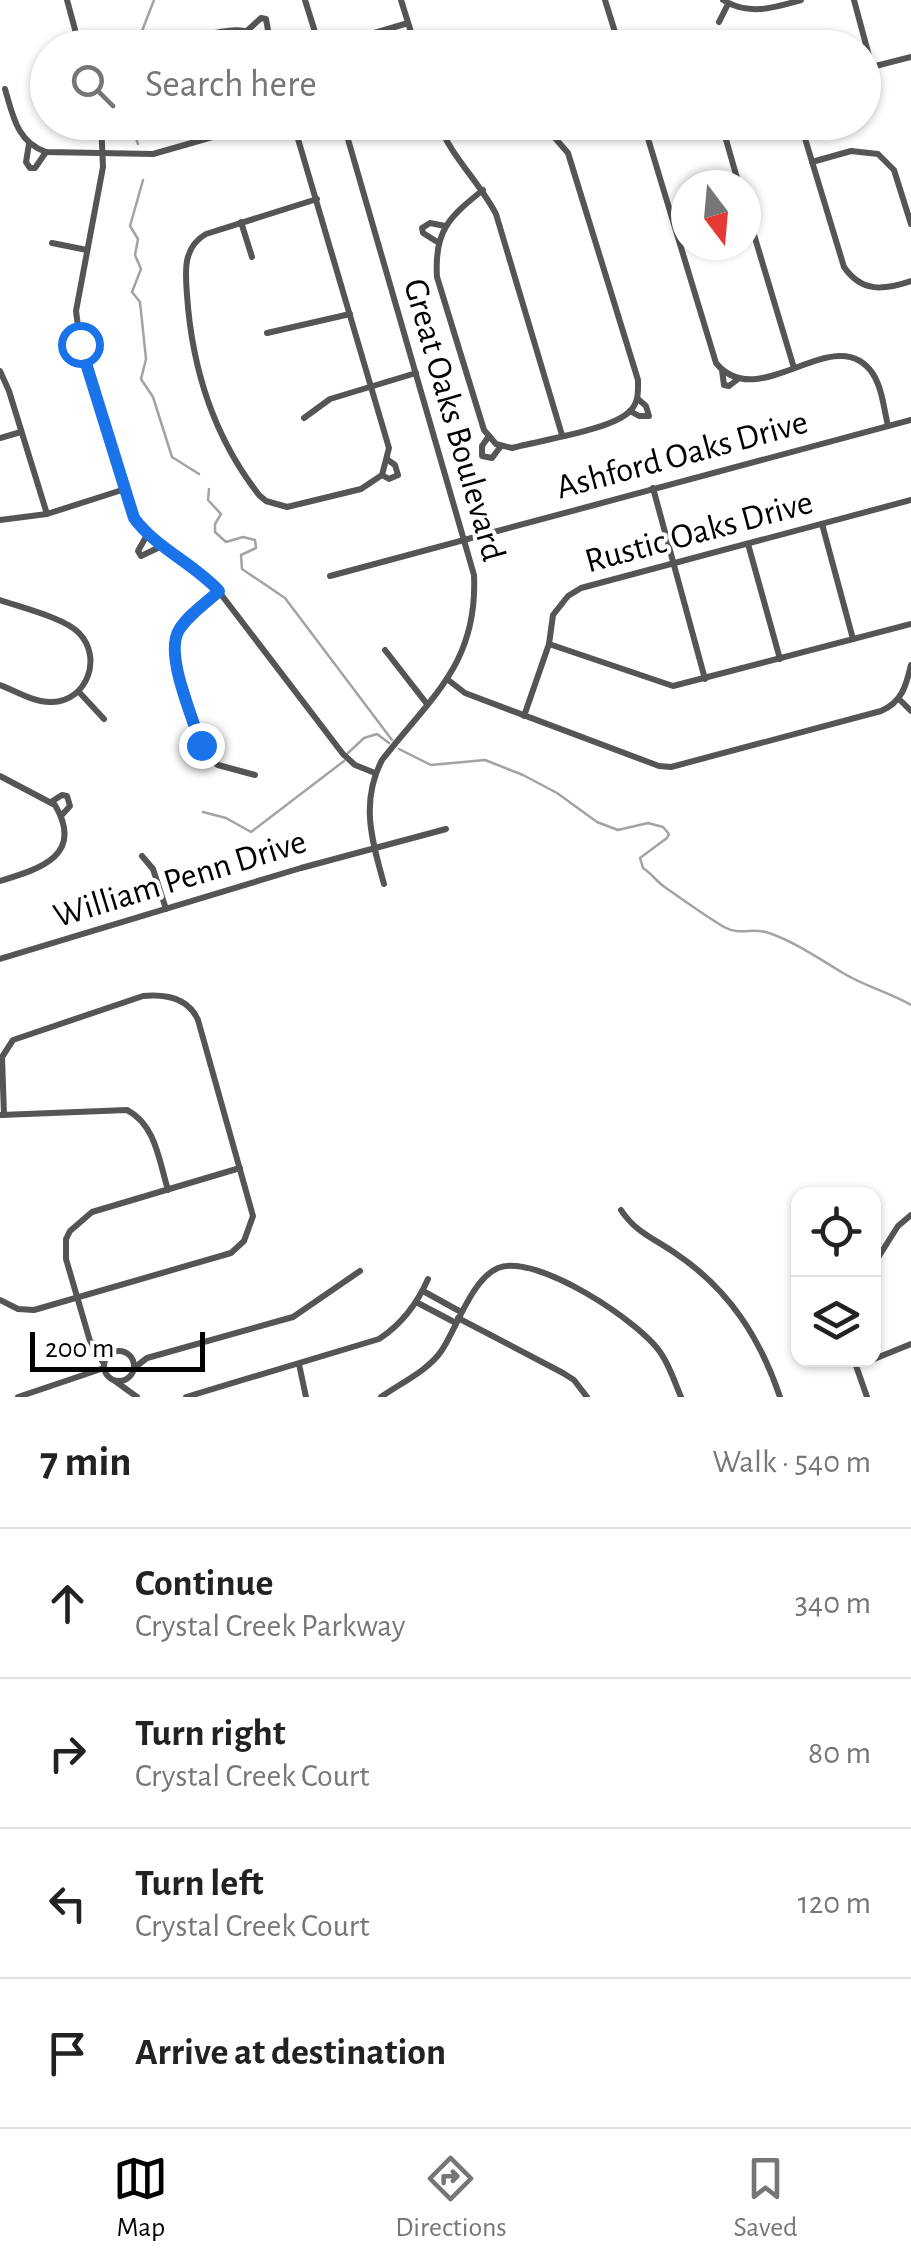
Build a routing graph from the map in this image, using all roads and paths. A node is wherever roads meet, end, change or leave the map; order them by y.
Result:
1 (66, 0) edge
2 (306, 0) edge
3 (402, 0) edge
4 (605, 0) edge
5 (801, 0) edge
6 (854, 0) edge
7 (726, 2) edge
8 (719, 22) dead end
9 (408, 23) junction
10 (75, 30) edge
11 (249, 30) edge
12 (268, 30) edge
13 (315, 30) edge
14 (384, 30) edge
15 (410, 30) edge
16 (614, 30) edge
17 (860, 30) edge
18 (911, 57) edge
19 (881, 65) edge
20 (5, 89) dead end
21 (103, 140) edge
22 (204, 140) edge
23 (298, 140) edge
24 (348, 140) edge
25 (447, 140) edge
26 (560, 140) edge
27 (648, 140) edge
28 (725, 140) edge
29 (805, 140) edge
30 (29, 144) junction
31 (46, 152) junction
32 (104, 154) junction
33 (812, 162) junction
34 (734, 170) edge
35 (484, 190) junction
36 (906, 192) edge
37 (316, 199) junction
38 (242, 222) junction
39 (911, 224) edge
40 (444, 226) junction
41 (52, 243) dead end
42 (439, 243) junction
43 (87, 250) junction
44 (252, 256) dead end
45 (761, 258) edge
46 (911, 281) edge
47 (350, 314) junction
48 (266, 333) dead end
49 (794, 368) junction
50 (0, 372) edge
51 (416, 373) junction
52 (372, 386) junction
53 (638, 398) junction
54 (630, 411) junction
55 (304, 418) dead end
56 (911, 420) edge
57 (888, 426) junction
58 (22, 432) junction
59 (562, 435) junction
60 (489, 436) junction
61 (0, 438) edge
62 (501, 446) junction
63 (388, 460) junction
64 (382, 475) junction
65 (653, 488) junction
66 (122, 490) junction
67 (911, 502) edge
68 (46, 514) junction
69 (0, 520) edge
70 (822, 524) junction
71 (147, 535) junction
72 (465, 540) junction
73 (748, 544) junction
74 (162, 546) junction
75 (673, 564) junction
76 (330, 576) dead end
77 (219, 591) junction
78 (0, 600) edge
79 (911, 624) edge
80 (853, 639) junction
81 (549, 644) junction
82 (385, 650) dead end
83 (780, 659) junction
84 (911, 665) edge
85 (447, 679) junction
86 (704, 679) junction
87 (0, 685) edge
88 (79, 692) junction
89 (899, 699) junction
90 (427, 704) junction
91 (911, 711) edge
92 (524, 716) junction
93 (104, 719) dead end
94 (375, 773) junction
95 (255, 774) dead end
96 (0, 776) edge
97 (50, 802) junction
98 (62, 816) junction
99 (446, 829) dead end
100 (374, 848) junction
101 (142, 856) dead end
102 (0, 881) edge
103 (384, 884) dead end
104 (166, 909) junction
105 (0, 959) edge
106 (2, 1115) edge
107 (240, 1168) junction
108 (168, 1190) junction
109 (620, 1210) dead end
110 (911, 1215) edge
111 (881, 1253) edge
112 (360, 1271) dead end
113 (428, 1279) dead end
114 (423, 1290) junction
115 (76, 1297) junction
116 (0, 1300) edge
117 (416, 1302) junction
118 (458, 1318) junction
119 (90, 1341) junction
120 (911, 1344) edge
121 (114, 1352) junction
122 (881, 1356) edge
123 (130, 1357) junction
124 (147, 1358) junction
125 (299, 1364) junction
126 (104, 1366) junction
127 (856, 1367) edge
128 (133, 1370) junction
129 (91, 1374) junction
130 (112, 1379) junction
131 (18, 1397) edge
132 (138, 1397) edge
133 (186, 1397) edge
134 (306, 1397) edge
135 (381, 1397) edge
136 (587, 1397) edge
137 (681, 1397) edge
138 (780, 1397) edge
139 (867, 1397) edge

1 - 10 street
2 - 13 street
3 - 9 street
4 - 16 street
5 - 7 street
6 - 17 street
7 - 8 street
9 - 14 street
9 - 15 street
11 - 12 street
18 - 19 street
20 - 30 street
21 - 32 street
22 - 32 street
23 - 37 street
24 - 51 street, Great Oaks Boulevard
25 - 35 street
26 - 53 street
27 - 49 street
28 - 34 street
29 - 33 street
30 - 31 street
30 - 31 street
31 - 32 street
32 - 43 street
33 - 36 street
33 - 46 street
35 - 40 street
35 - 59 street
36 - 39 street
37 - 38 street
37 - 47 street
38 - 44 street
38 - 64 street
40 - 42 street
40 - 42 street
41 - 43 street
42 - 60 street
43 - 66 street
45 - 49 street
47 - 48 street
47 - 52 street
49 - 57 street
50 - 58 street
51 - 52 street
51 - 72 street, Great Oaks Boulevard
52 - 55 street
52 - 63 street
53 - 54 street
53 - 54 street
54 - 59 street
56 - 57 street, Ashford Oaks Drive
57 - 65 street, Ashford Oaks Drive
58 - 61 street
58 - 68 street
59 - 62 street
60 - 62 street
60 - 62 street
63 - 64 street
63 - 64 street
65 - 72 street, Ashford Oaks Drive
65 - 75 street
66 - 68 street
66 - 71 street
67 - 70 street, Rustic Oaks Drive
68 - 69 street
70 - 73 street, Rustic Oaks Drive
70 - 80 street
71 - 74 street
71 - 74 street
72 - 76 street, Ashford Oaks Drive
72 - 85 street, Great Oaks Boulevard
73 - 75 street, Rustic Oaks Drive
73 - 83 street
74 - 77 street
75 - 81 street, Rustic Oaks Drive
75 - 86 street
77 - 94 street
77 - 95 street
78 - 88 street
79 - 80 street
80 - 83 street
81 - 86 street
81 - 92 street, Rustic Oaks Drive
82 - 90 street
83 - 86 street
84 - 89 street
85 - 90 street, Great Oaks Boulevard
85 - 92 street
87 - 88 street
88 - 93 street
89 - 91 street
89 - 92 street
90 - 94 street, Great Oaks Boulevard
94 - 100 street
96 - 97 street
97 - 98 street
97 - 98 street
98 - 102 street
99 - 100 street, William Penn Drive
100 - 103 street
100 - 104 street, William Penn Drive
101 - 104 street
104 - 105 street, William Penn Drive
106 - 107 street
106 - 108 street
107 - 108 street
107 - 115 street
108 - 115 street
109 - 138 street
110 - 111 street
112 - 124 street
113 - 114 street
114 - 117 street
114 - 118 street
115 - 116 street
115 - 119 street
117 - 118 street
117 - 125 street
118 - 135 street
118 - 136 street
118 - 137 street
119 - 121 street
119 - 126 street
120 - 122 street
121 - 123 street
121 - 126 street
123 - 124 street
123 - 128 street
124 - 128 street
125 - 133 street
125 - 134 street
126 - 129 street
126 - 130 street
127 - 139 street
128 - 130 street
128 - 132 street
129 - 130 street
129 - 131 street
130 - 132 street

